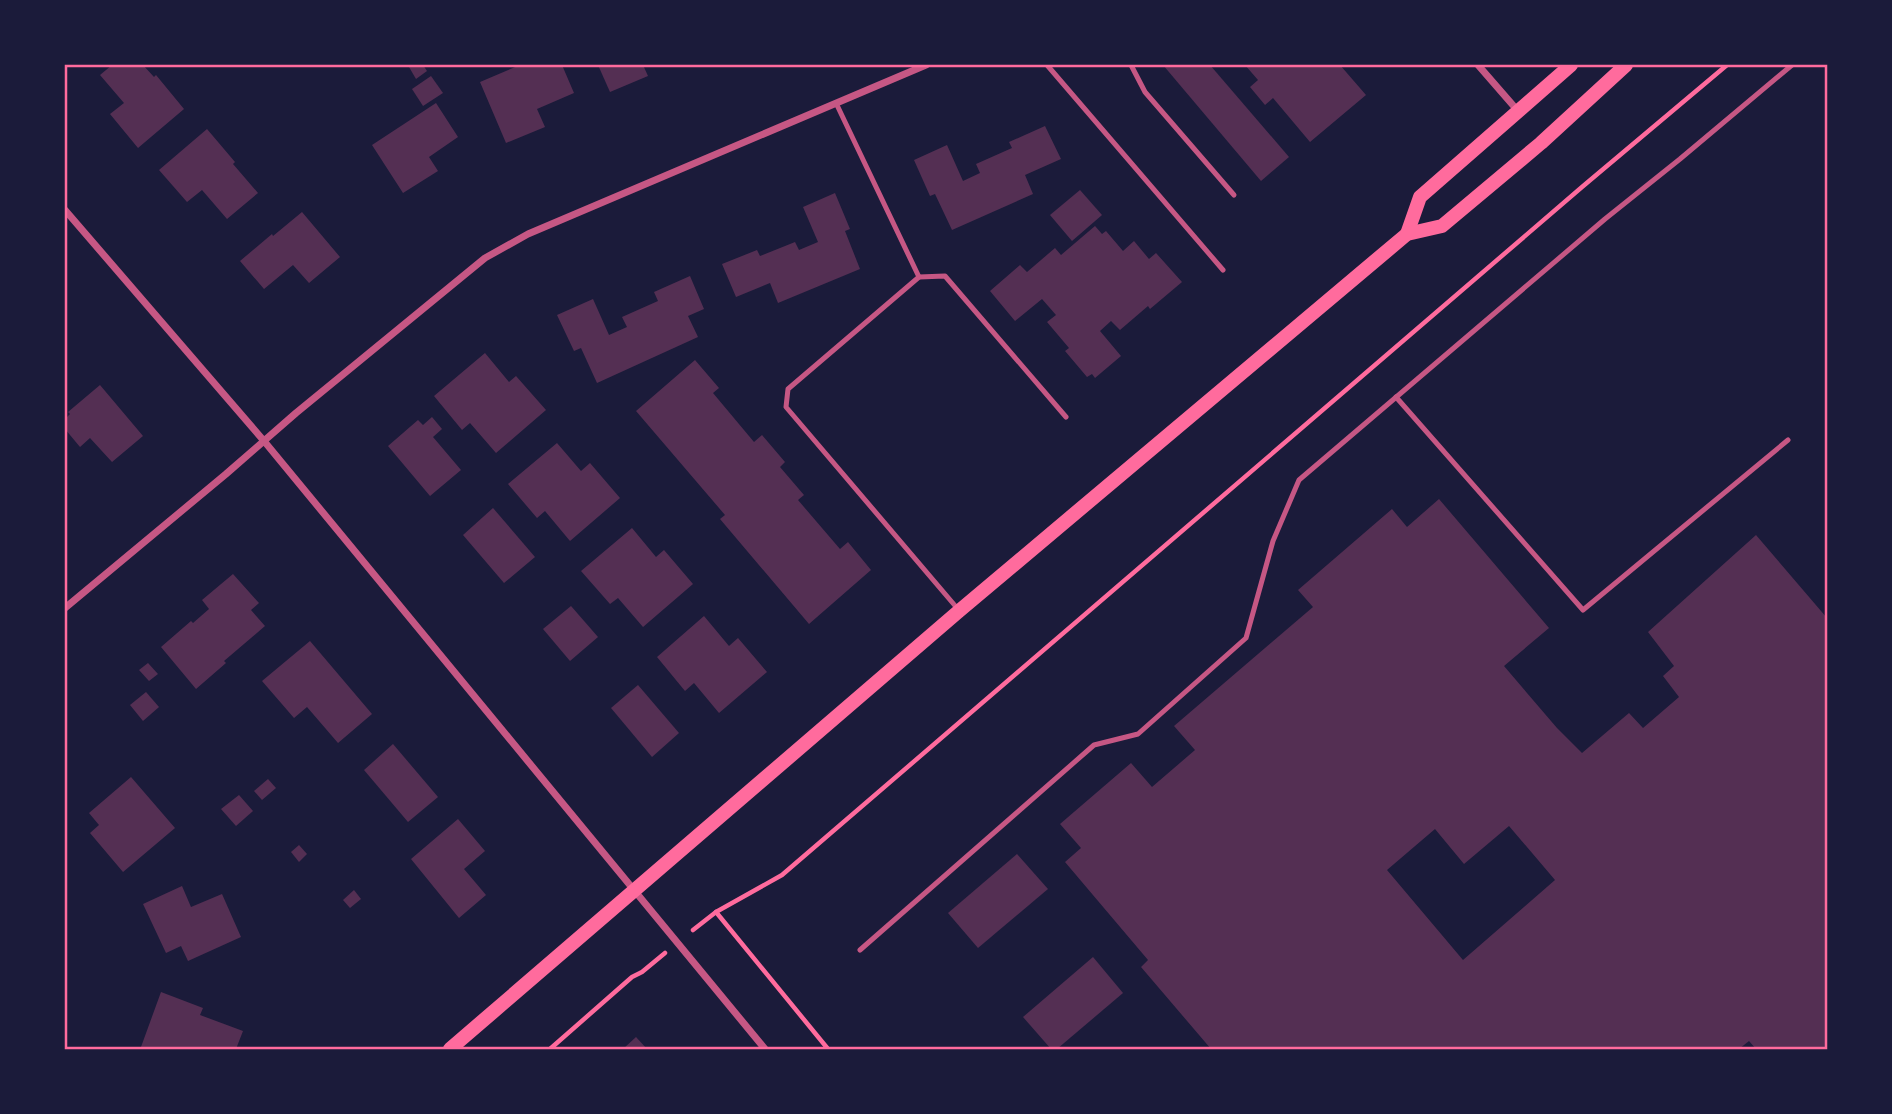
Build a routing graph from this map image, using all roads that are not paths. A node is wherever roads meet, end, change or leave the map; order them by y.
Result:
1 (926, 65) edge
2 (1046, 65) edge
3 (1132, 65) edge
4 (1478, 65) edge
5 (1572, 65) edge
6 (1626, 65) edge
7 (1792, 65) edge
8 (836, 103) junction
9 (1518, 111) junction
10 (1234, 195) dead end
11 (65, 210) edge
12 (1407, 234) junction
13 (1223, 270) dead end
14 (919, 277) junction
15 (1396, 397) junction
16 (1066, 417) dead end
17 (1788, 439) dead end
18 (264, 441) junction
19 (65, 608) edge
20 (959, 611) junction
21 (634, 892) junction
22 (860, 950) dead end
23 (450, 1049) edge
24 (765, 1049) edge

1 - 8 street
2 - 13 lane
3 - 10 lane
4 - 9 street
5 - 9 main road
6 - 12 main road
7 - 15 lane
8 - 14 lane
8 - 18 street
9 - 12 main road
11 - 18 street
12 - 20 main road
14 - 16 lane
14 - 20 lane
15 - 17 lane
15 - 22 lane
18 - 19 street
18 - 21 street
20 - 21 main road
21 - 23 main road
21 - 24 street

